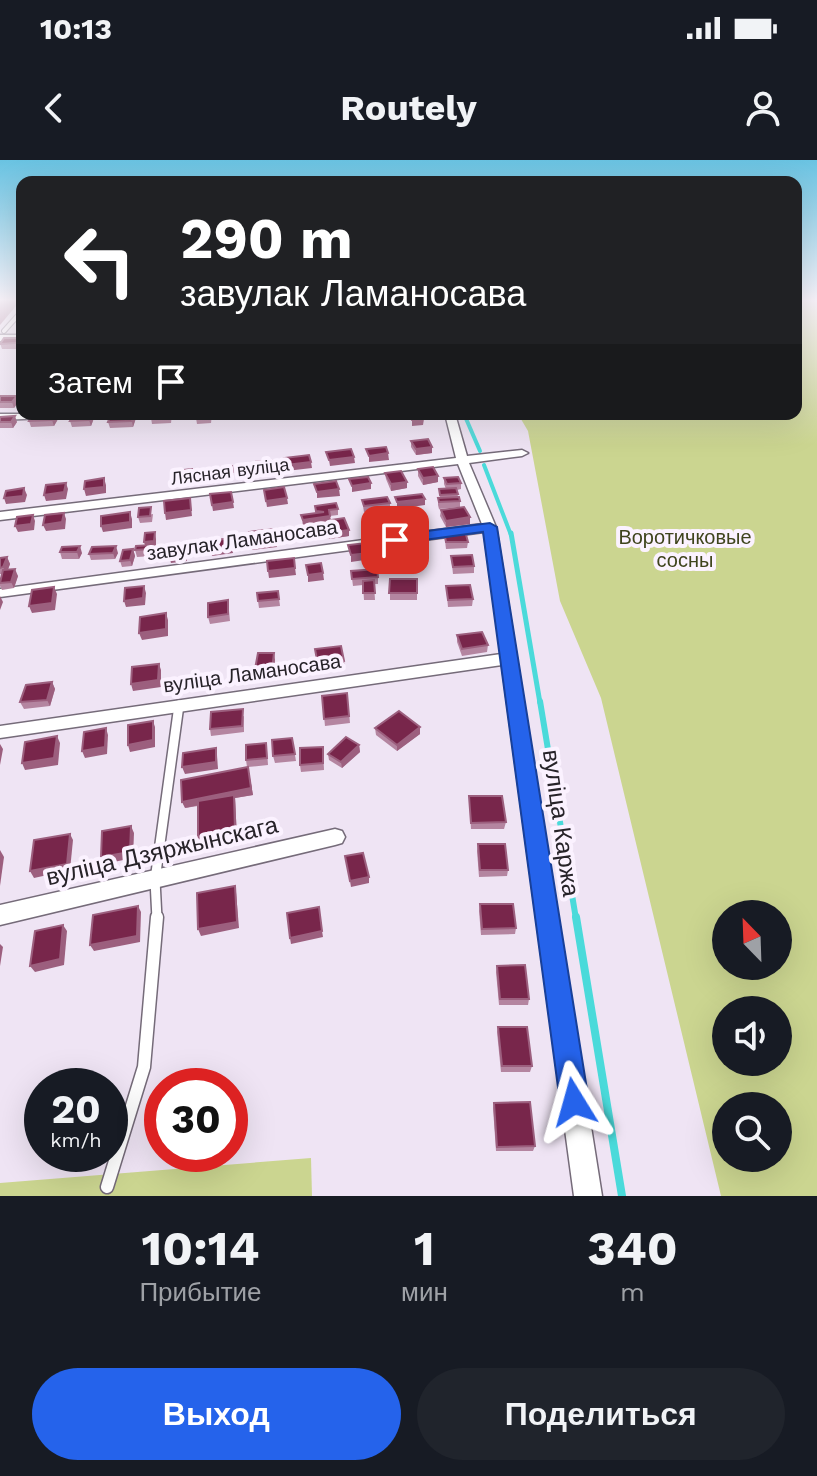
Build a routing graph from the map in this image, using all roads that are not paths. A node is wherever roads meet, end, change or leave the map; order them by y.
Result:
1 (452, 420) edge
2 (522, 453) dead end
3 (463, 462) junction
4 (0, 516) edge
5 (490, 527) junction
6 (0, 593) edge
7 (511, 658) junction
8 (179, 705) junction
9 (0, 732) edge
10 (335, 837) dead end
11 (155, 880) junction
12 (0, 915) edge
13 (107, 1187) dead end
14 (588, 1196) edge

1 - 3 street, вуліца Каржа
2 - 3 street, Лясная вуліца
3 - 4 street, Лясная вуліца
3 - 5 street, вуліца Каржа
5 - 6 street, завулак Ламаносава
5 - 7 street, вуліца Каржа
7 - 8 street, вуліца Ламаносава
7 - 14 street, вуліца Каржа
8 - 9 street, вуліца Ламаносава
8 - 11 lane
10 - 11 street, вуліца Дзяржынскага
11 - 12 street, вуліца Дзяржынскага
11 - 13 lane

